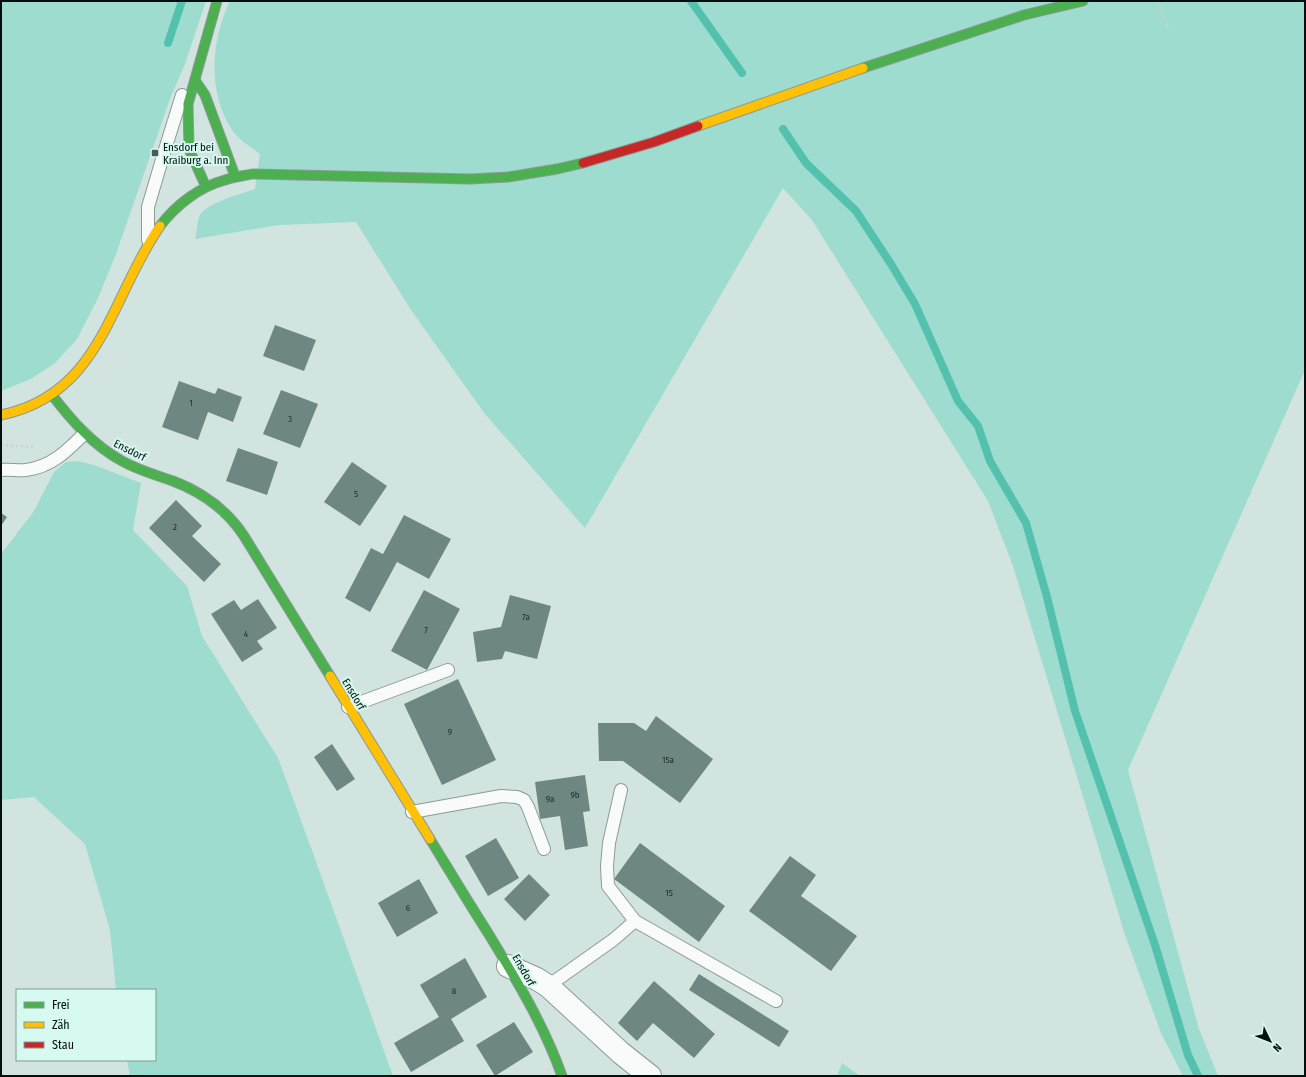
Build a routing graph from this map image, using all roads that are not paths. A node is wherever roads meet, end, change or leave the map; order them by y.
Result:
1 (217, 1) edge
2 (1083, 1) edge
3 (198, 66) junction
4 (194, 80) junction
5 (235, 176) junction
6 (206, 187) junction
7 (148, 244) junction
8 (52, 394) junction
9 (1, 415) edge
10 (84, 434) junction
11 (1, 470) edge
12 (448, 670) dead end
13 (348, 707) junction
14 (621, 790) dead end
15 (412, 812) junction
16 (544, 849) dead end
17 (635, 921) junction
18 (508, 966) junction
19 (548, 986) junction
20 (776, 1001) dead end
21 (562, 1076) edge
22 (650, 1076) edge

1 - 3 main road
2 - 5 main road
3 - 4 main road
3 - 7 lane
4 - 5 main road
4 - 6 main road
5 - 6 main road
6 - 7 main road
7 - 8 main road
8 - 9 main road
8 - 10 main road, Ensdorf
10 - 11 lane
10 - 13 main road, Ensdorf
12 - 13 lane
13 - 15 main road, Ensdorf
14 - 17 lane
15 - 16 lane
15 - 18 main road, Ensdorf
17 - 19 lane
17 - 20 lane
18 - 19 street
18 - 21 main road, Ensdorf
19 - 22 street

